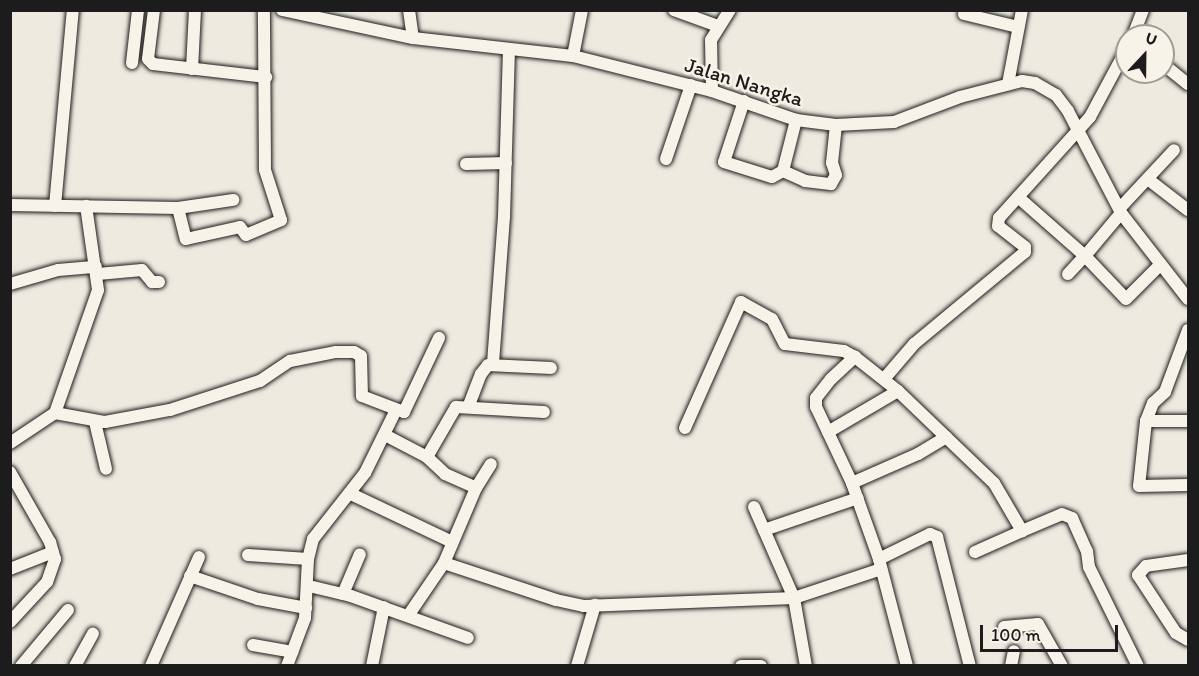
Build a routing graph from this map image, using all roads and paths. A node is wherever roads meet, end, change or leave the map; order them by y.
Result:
1 (73, 10) edge
2 (138, 10) edge
3 (154, 10) edge
4 (195, 10) edge
5 (264, 10) edge
6 (409, 10) edge
7 (582, 10) edge
8 (674, 10) edge
9 (730, 10) edge
10 (1022, 10) edge
11 (1143, 10) edge
12 (286, 11) edge
13 (964, 14) dead end
14 (1137, 24) edge
15 (718, 26) junction
16 (1018, 27) junction
17 (413, 38) junction
18 (509, 51) junction
19 (573, 56) junction
20 (132, 63) dead end
21 (192, 69) junction
22 (1115, 72) edge
23 (1175, 74) edge
24 (266, 77) junction
25 (1008, 84) junction
26 (1188, 84) edge
27 (691, 85) junction
28 (712, 91) junction
29 (744, 100) junction
30 (796, 120) junction
31 (836, 125) junction
32 (1079, 131) junction
33 (1174, 150) dead end
34 (666, 159) dead end
35 (466, 164) dead end
36 (506, 164) junction
37 (783, 171) junction
38 (1149, 180) junction
39 (1018, 197) junction
40 (233, 201) dead end
41 (10, 205) edge
42 (55, 206) junction
43 (86, 206) junction
44 (182, 208) junction
45 (1188, 210) edge
46 (1121, 211) junction
47 (1085, 256) junction
48 (1161, 264) junction
49 (97, 270) junction
50 (1068, 274) dead end
51 (159, 282) dead end
52 (10, 284) edge
53 (1188, 299) edge
54 (1188, 330) edge
55 (439, 338) dead end
56 (855, 357) junction
57 (493, 363) junction
58 (551, 368) dead end
59 (884, 379) junction
60 (898, 391) junction
61 (469, 405) junction
62 (396, 410) junction
63 (544, 412) dead end
64 (55, 413) junction
65 (1146, 421) junction
66 (1188, 421) edge
67 (95, 422) junction
68 (685, 428) dead end
69 (828, 432) junction
70 (385, 435) junction
71 (946, 437) junction
72 (10, 443) edge
73 (427, 457) junction
74 (492, 464) dead end
75 (106, 469) dead end
76 (10, 472) edge
77 (852, 483) junction
78 (1188, 485) edge
79 (476, 488) junction
80 (351, 494) junction
81 (858, 498) junction
82 (754, 507) dead end
83 (764, 530) junction
84 (1023, 531) junction
85 (452, 542) junction
86 (53, 552) junction
87 (975, 552) dead end
88 (360, 554) dead end
89 (248, 555) dead end
90 (198, 556) dead end
91 (308, 559) junction
92 (1188, 560) edge
93 (444, 562) junction
94 (880, 564) junction
95 (10, 569) edge
96 (190, 576) junction
97 (309, 586) junction
98 (343, 594) junction
99 (794, 598) junction
100 (595, 605) junction
101 (384, 607) junction
102 (306, 608) junction
103 (68, 610) dead end
104 (13, 614) edge
105 (408, 616) junction
106 (1004, 627) dead end
107 (93, 634) dead end
108 (468, 638) dead end
109 (1188, 640) edge
110 (253, 645) dead end
111 (1014, 651) dead end
112 (292, 652) junction
113 (21, 666) edge
114 (75, 666) edge
115 (151, 666) edge
116 (287, 666) edge
117 (372, 666) edge
118 (577, 666) edge
119 (741, 666) edge
120 (761, 666) edge
121 (806, 666) edge
122 (908, 666) edge
123 (970, 666) edge
124 (1011, 666) edge
125 (1062, 666) edge
126 (1138, 666) edge

1 - 42 street
2 - 20 street
3 - 21 street
4 - 21 street
5 - 24 street
6 - 17 street
7 - 19 street
8 - 15 street
9 - 15 street
10 - 16 street
11 - 14 street
12 - 17 street, Jalan Nangka
13 - 16 street
15 - 28 street
16 - 25 street
17 - 18 street, Jalan Nangka
18 - 19 street, Jalan Nangka
18 - 36 street
19 - 27 street, Jalan Nangka
21 - 24 street
22 - 32 street
23 - 26 street
24 - 44 street
25 - 31 street, Jalan Nangka
25 - 32 street, Jalan Nangka
27 - 28 street, Jalan Nangka
27 - 34 street
28 - 29 street, Jalan Nangka
29 - 30 street, Jalan Nangka
29 - 37 street
30 - 31 street, Jalan Nangka
30 - 37 street
31 - 37 street
32 - 39 street
32 - 46 street, Jalan Nangka
33 - 38 street
35 - 36 street
36 - 57 street
38 - 45 street
38 - 46 street
39 - 47 street
39 - 59 street
40 - 44 street
41 - 42 street
42 - 43 street
43 - 44 street
43 - 49 street
46 - 47 street
46 - 48 street, Jalan Nangka
47 - 48 street
47 - 50 street
48 - 53 street, Jalan Nangka
49 - 51 street
49 - 52 street
49 - 64 street
54 - 65 street
55 - 62 street
56 - 59 street
56 - 68 street
56 - 69 street
57 - 58 street
57 - 61 street
59 - 60 street
60 - 69 street
60 - 71 street
61 - 63 street
61 - 73 street
62 - 67 street
62 - 70 street
64 - 67 street
64 - 72 street
65 - 66 street
65 - 78 street
67 - 75 street
69 - 77 street
70 - 73 street
70 - 80 street
71 - 77 street
71 - 84 street
73 - 79 street
74 - 79 street
76 - 86 street
77 - 81 street
79 - 85 street
80 - 85 street
80 - 91 street
81 - 83 street
81 - 94 street
82 - 83 street
83 - 99 street
84 - 87 street
84 - 126 street
85 - 93 street
86 - 95 street
86 - 104 street
88 - 98 street
89 - 91 street
90 - 96 street
91 - 97 street
92 - 109 street
93 - 100 street
93 - 105 street
94 - 99 street
94 - 122 street
94 - 123 street
96 - 102 street
96 - 115 street
97 - 98 street
97 - 102 street
98 - 101 street
99 - 100 street
99 - 121 street
100 - 118 street
101 - 105 street
101 - 117 street
102 - 112 street
103 - 113 street
105 - 108 street
106 - 125 street
107 - 114 street
110 - 112 street
111 - 124 street
112 - 116 street
119 - 120 street

